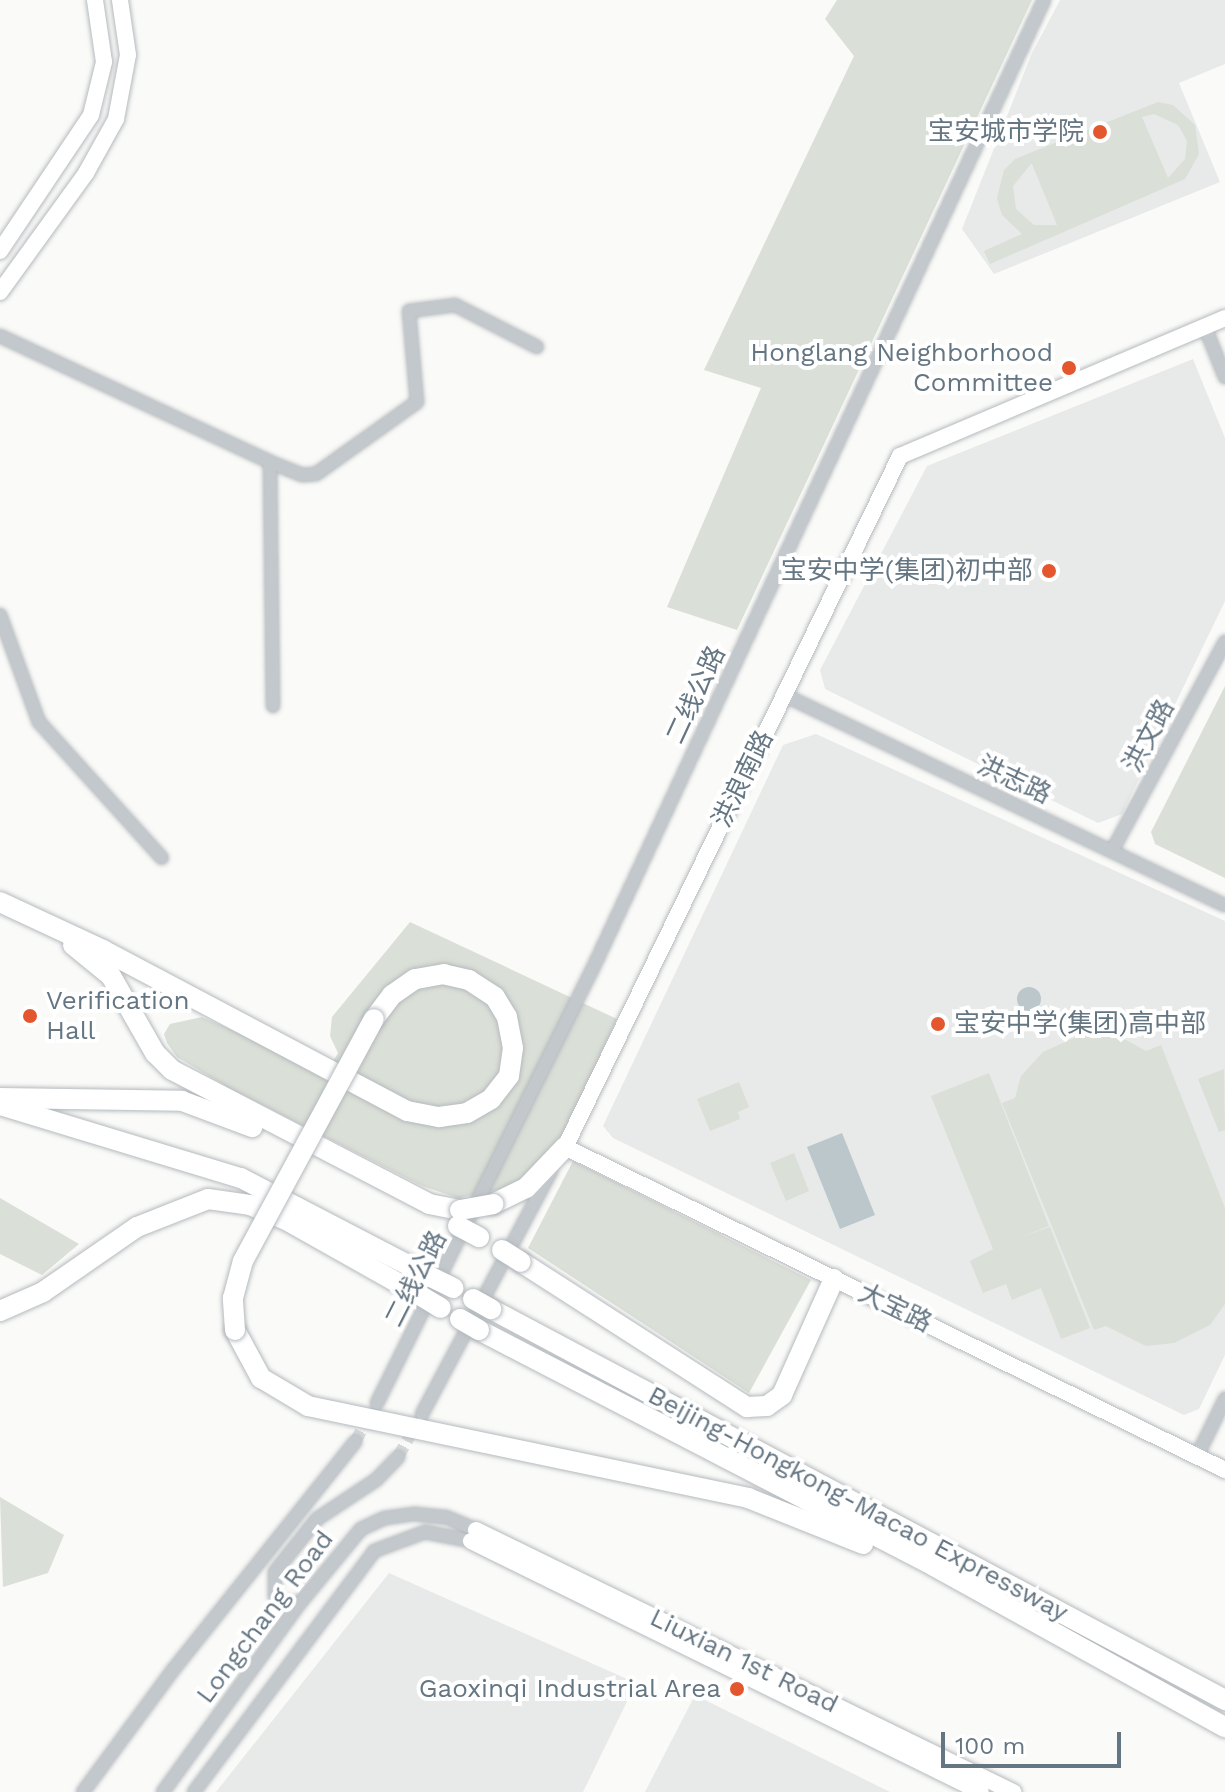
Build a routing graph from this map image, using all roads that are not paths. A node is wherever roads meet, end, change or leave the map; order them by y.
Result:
1 (95, 0) edge
2 (120, 0) edge
3 (1044, 0) edge
4 (0, 251) edge
5 (0, 292) edge
6 (1225, 318) edge
7 (1205, 327) junction
8 (0, 336) edge
9 (537, 347) dead end
10 (1225, 377) edge
11 (270, 462) junction
12 (0, 615) edge
13 (1225, 642) edge
14 (784, 695) junction
15 (273, 706) dead end
16 (1112, 851) junction
17 (162, 858) dead end
18 (0, 902) edge
19 (1225, 905) edge
20 (0, 916) edge
21 (51, 926) junction
22 (90, 959) junction
23 (0, 1098) edge
24 (0, 1105) edge
25 (565, 1147) junction
26 (459, 1218) junction
27 (834, 1279) junction
28 (0, 1311) edge
29 (1225, 1399) edge
30 (377, 1403) tunnel mouth
31 (422, 1414) tunnel mouth
32 (355, 1442) tunnel mouth
33 (1197, 1456) junction
34 (398, 1457) tunnel mouth
35 (1225, 1470) edge
36 (473, 1535) junction
37 (300, 1603) junction
38 (1006, 1607) junction
39 (1225, 1700) edge
40 (1225, 1727) edge
41 (83, 1792) edge
42 (163, 1792) edge
43 (194, 1792) edge
44 (981, 1792) edge
45 (1013, 1792) edge

1 - 4 main road
2 - 5 main road
3 - 30 street, 二线公路
6 - 7 main road, 洪浪南路
7 - 10 street
7 - 14 main road, 洪浪南路
8 - 11 street
9 - 11 street
11 - 15 street
12 - 17 street
13 - 16 street, 洪文路
14 - 16 street, 洪志路
14 - 25 main road, 洪浪南路
16 - 19 street, 洪志路
18 - 21 highway, Beijing-Hongkong-Macao Expressway
20 - 22 highway
21 - 22 highway
21 - 38 highway, Beijing-Hongkong-Macao Expressway, bridge
22 - 26 highway
23 - 26 highway
24 - 39 highway, Beijing-Hongkong-Macao Expressway, bridge
25 - 26 highway, bridge
25 - 27 main road, 大宝路
25 - 31 street, 洪浪南路
26 - 27 highway, bridge
27 - 33 main road, 大宝路
28 - 38 highway, Beijing-Hongkong-Macao Expressway, bridge
29 - 33 street
32 - 41 street
33 - 35 main road, 大宝路
34 - 37 street
36 - 37 street, Longchang Road
36 - 43 street, Longchang Road
36 - 44 main road, Liuxian 1st Road
36 - 45 main road, Liuxian 1st Road
37 - 42 street, Longchang Road
38 - 40 highway, Beijing-Hongkong-Macao Expressway

